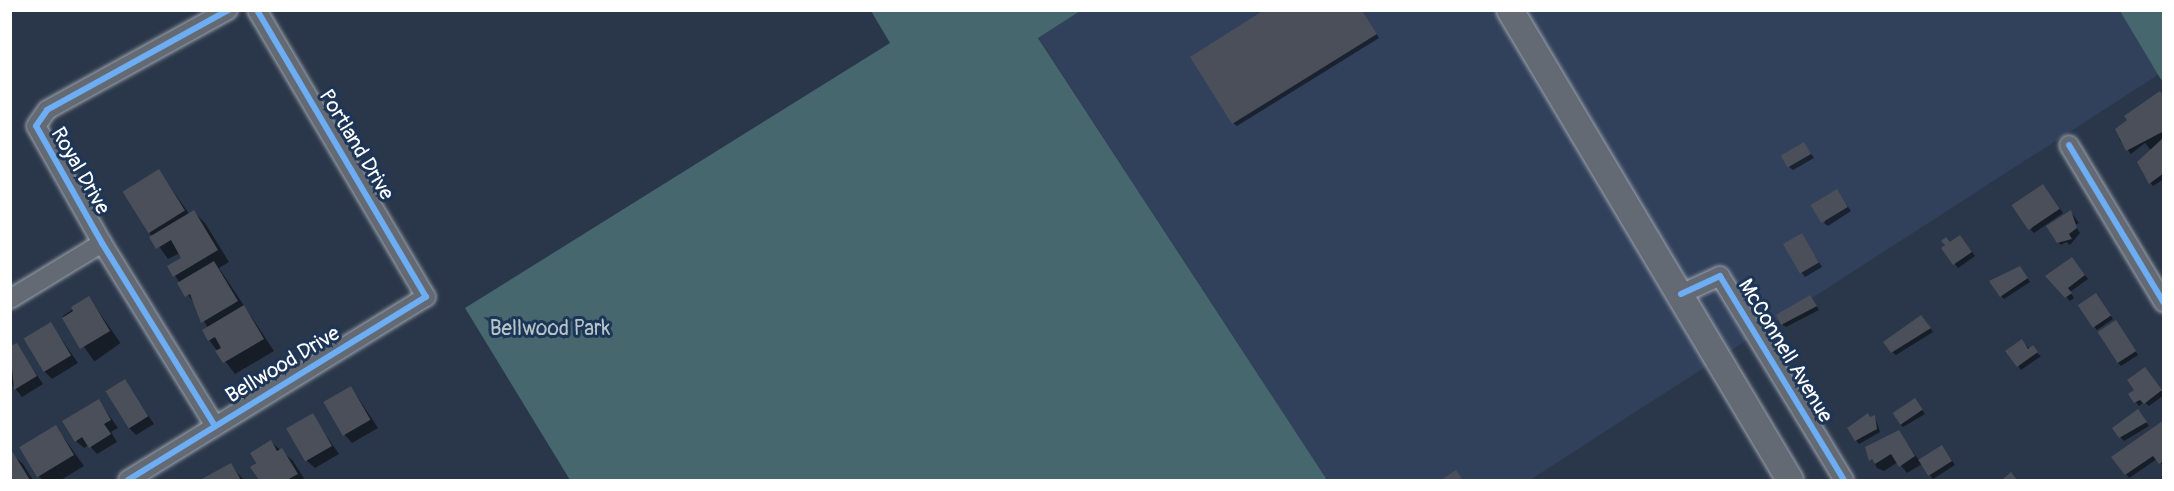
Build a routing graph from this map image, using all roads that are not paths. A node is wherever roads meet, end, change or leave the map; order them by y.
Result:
1 (228, 10) edge
2 (257, 10) edge
3 (1510, 10) edge
4 (2069, 145) dead end
5 (102, 243) junction
6 (1681, 294) junction
7 (426, 297) joint
8 (10, 299) edge
9 (2163, 303) edge
10 (215, 426) junction
11 (128, 480) edge
12 (1790, 480) edge
13 (1844, 480) edge

1 - 5 street, Royal Drive
2 - 7 street, Portland Drive
3 - 6 main road
4 - 9 street
5 - 8 street
5 - 10 street, Royal Drive
6 - 12 main road
6 - 13 street, McConnell Avenue
7 - 10 street, Bellwood Drive
10 - 11 street, Bellwood Drive

